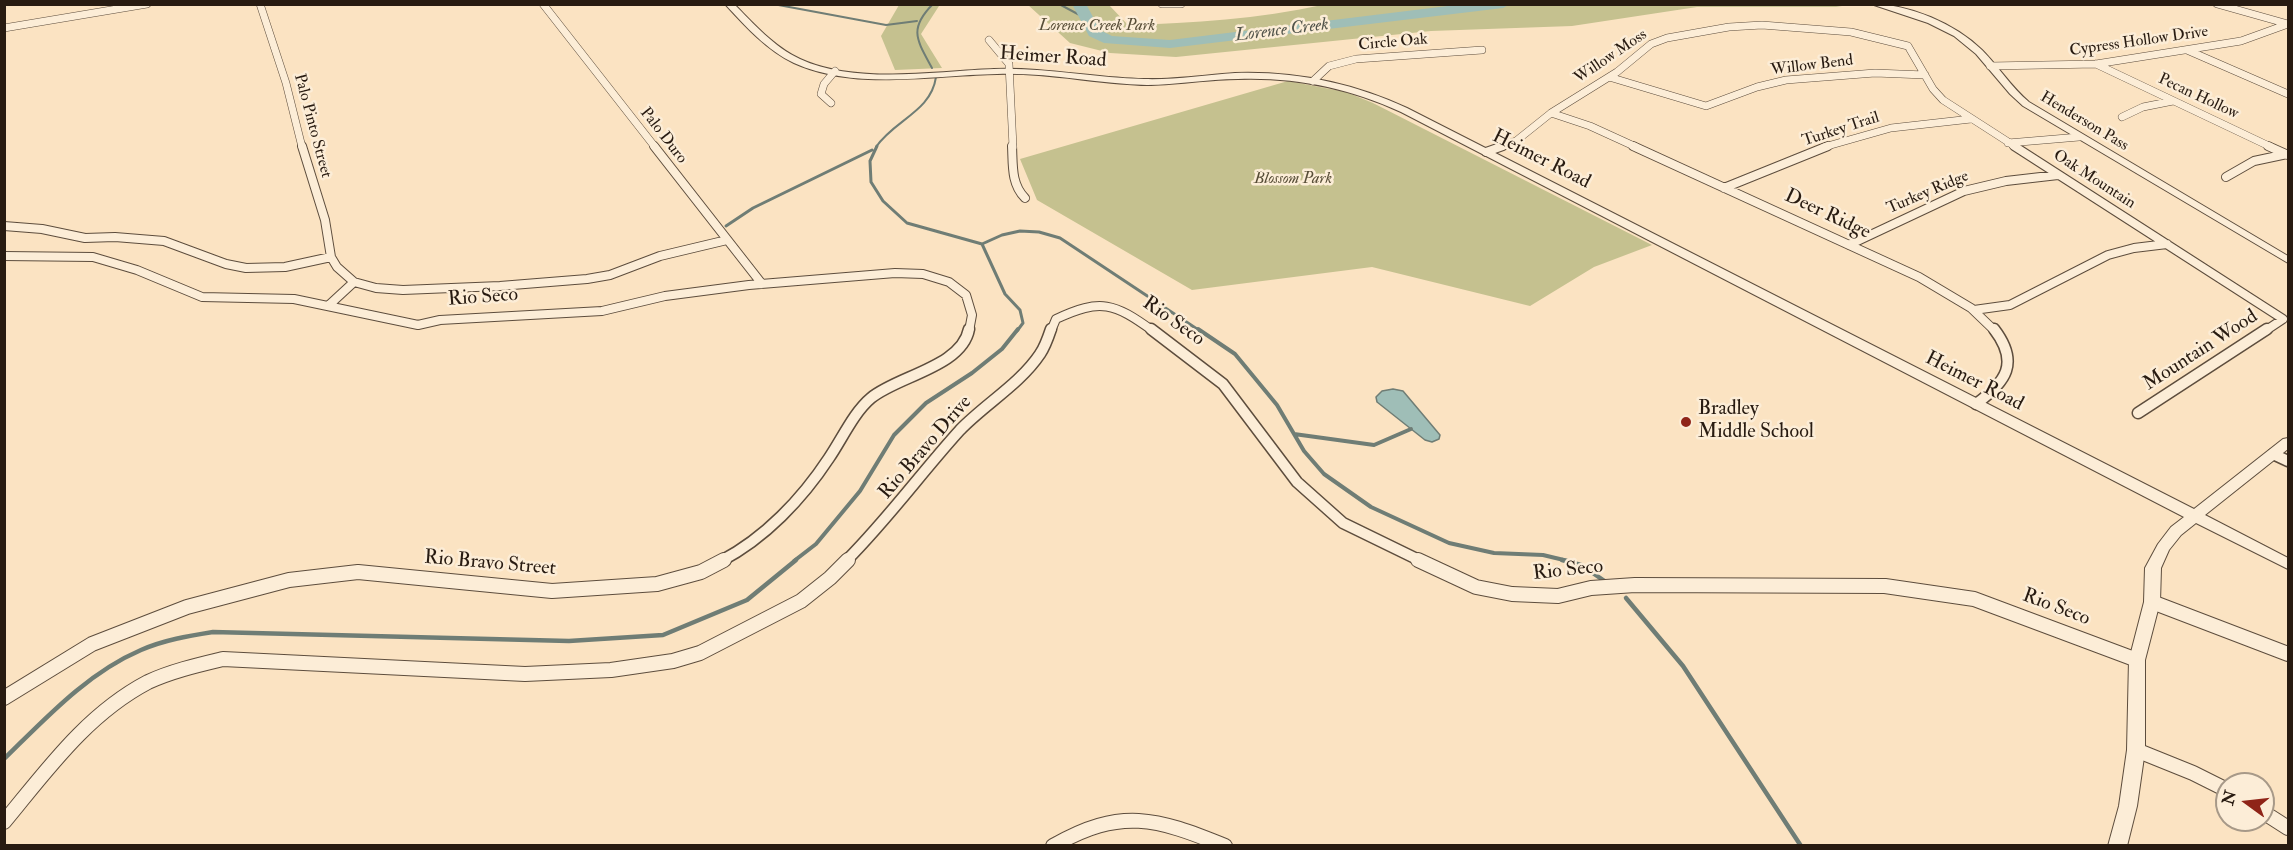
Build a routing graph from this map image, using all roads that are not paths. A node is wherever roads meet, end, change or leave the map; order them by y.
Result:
1 (147, 4) edge
2 (260, 4) edge
3 (543, 4) edge
4 (729, 4) edge
5 (1181, 4) edge
6 (1875, 4) edge
7 (2217, 4) edge
8 (1162, 5) edge
9 (2288, 24) edge
10 (4, 28) edge
11 (989, 40) dead end
12 (1908, 46) joint
13 (1482, 50) dead end
14 (2187, 50) junction
15 (2096, 64) junction
16 (1990, 66) junction
17 (1010, 70) junction
18 (835, 71) junction
19 (1925, 75) junction
20 (1609, 77) junction
21 (1313, 81) junction
22 (2289, 94) edge
23 (2174, 100) junction
24 (831, 103) dead end
25 (1551, 112) junction
26 (2122, 117) dead end
27 (1971, 119) junction
28 (2079, 137) junction
29 (2008, 143) junction
30 (1486, 152) junction
31 (2288, 155) edge
32 (2058, 175) junction
33 (2226, 177) dead end
34 (1724, 188) junction
35 (1025, 198) dead end
36 (4, 226) edge
37 (727, 240) junction
38 (2167, 244) junction
39 (1849, 245) junction
40 (4, 256) edge
41 (331, 256) junction
42 (2289, 260) edge
43 (354, 282) junction
44 (762, 284) junction
45 (328, 306) junction
46 (1974, 309) junction
47 (1061, 315) joint
48 (2283, 319) joint
49 (969, 332) joint
50 (1976, 404) junction
51 (2138, 413) dead end
52 (2289, 442) edge
53 (2273, 454) junction
54 (2289, 461) edge
55 (2194, 517) junction
56 (2289, 564) edge
57 (2152, 602) junction
58 (2289, 654) edge
59 (2137, 660) junction
60 (4, 698) edge
61 (2136, 750) junction
62 (2215, 784) edge
63 (2275, 819) edge
64 (4, 822) edge
65 (2289, 828) edge
66 (1053, 846) edge
67 (1225, 846) edge
68 (2117, 846) edge

1 - 10 street
2 - 41 street, Palo Pinto Street
3 - 37 street, Palo Duro
4 - 18 street, Heimer Road
5 - 8 street
6 - 16 street, Henderson Pass
7 - 9 street
9 - 14 street, Cypress Hollow Drive
11 - 17 street
12 - 19 street, Oak Mountain
12 - 20 street, Willow Moss
13 - 21 street, Circle Oak
14 - 15 street, Cypress Hollow Drive
14 - 22 street
15 - 16 street, Cypress Hollow Drive
15 - 23 street, Pecan Hollow
16 - 28 street, Henderson Pass
17 - 18 street, Heimer Road
17 - 21 street, Heimer Road
17 - 35 street
18 - 24 street
19 - 20 street, Willow Bend
19 - 27 street, Oak Mountain
20 - 25 street, Willow Moss
21 - 30 street, Heimer Road
23 - 26 street
23 - 31 street, Pecan Hollow
25 - 30 street, Willow Moss
25 - 34 street, Deer Ridge
27 - 29 street, Oak Mountain
27 - 34 street, Turkey Trail
28 - 29 street
28 - 42 street, Henderson Pass
29 - 32 street, Oak Mountain
30 - 50 street, Heimer Road
31 - 33 street
32 - 38 street, Oak Mountain
32 - 39 street, Turkey Ridge
34 - 39 street, Deer Ridge
36 - 41 street
37 - 43 street, Rio Seco
37 - 44 street, Palo Duro
38 - 46 street
38 - 48 street, Oak Mountain
39 - 46 street, Deer Ridge
40 - 45 street, Rio Seco
41 - 43 street
43 - 45 street
44 - 45 street, Rio Seco
44 - 49 street, Rio Seco
46 - 50 street, Deer Ridge
47 - 59 street, Rio Seco
47 - 64 street, Rio Bravo Drive
48 - 51 street, Mountain Wood
49 - 60 street, Rio Bravo Street
50 - 55 street, Heimer Road
52 - 53 street
53 - 54 street
53 - 55 street
55 - 56 street, Heimer Road
55 - 57 street
57 - 58 street
57 - 59 street
59 - 61 street
61 - 62 street
61 - 68 street
63 - 65 street
66 - 67 street

